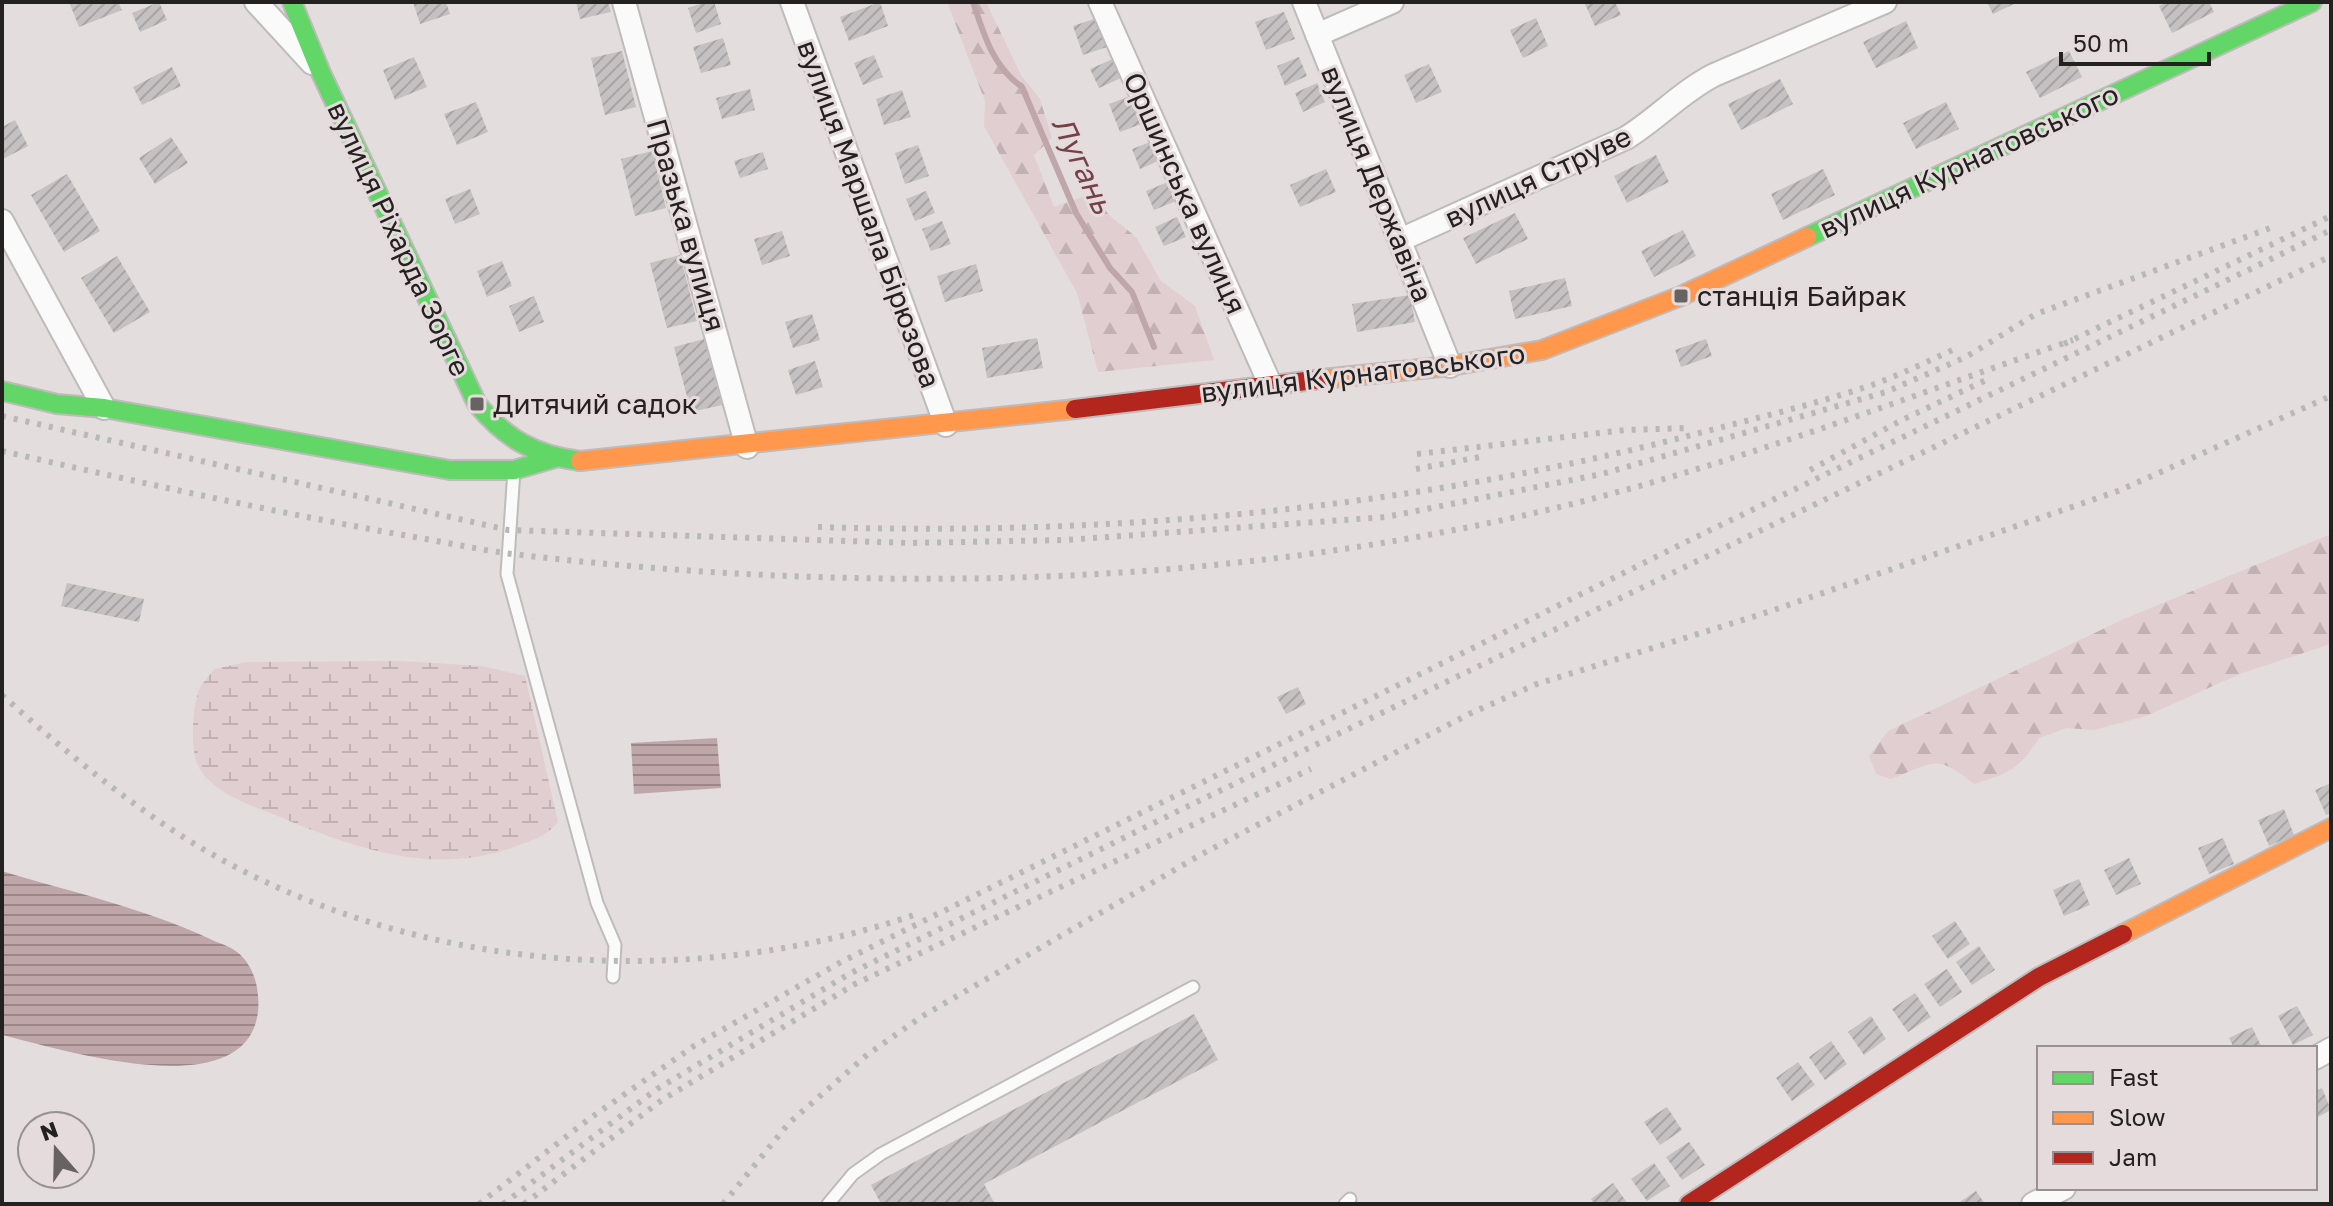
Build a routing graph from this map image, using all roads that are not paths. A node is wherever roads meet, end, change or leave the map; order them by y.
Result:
1 (256, 2) edge
2 (292, 2) edge
3 (624, 2) edge
4 (792, 2) edge
5 (1100, 2) edge
6 (1304, 2) edge
7 (1392, 2) edge
8 (1885, 2) edge
9 (2312, 2) edge
10 (2265, 12) edge
11 (1317, 35) junction
12 (321, 73) junction
13 (2, 221) edge
14 (1400, 240) junction
15 (1450, 366) junction
16 (1270, 384) junction
17 (2, 391) edge
18 (104, 408) junction
19 (946, 425) junction
20 (516, 444) junction
21 (747, 447) junction
22 (535, 453) joint
23 (555, 458) junction
24 (514, 470) junction
25 (2331, 828) edge
26 (613, 977) dead end
27 (1193, 987) dead end
28 (2060, 1190) edge
29 (828, 1204) edge
30 (1689, 1204) edge
31 (2033, 1204) edge

1 - 12 street
2 - 12 street, вулиця Ріхарда Зорге
3 - 21 street, Празька вулиця
4 - 19 street, вулиця Маршала Бірюзова
5 - 16 street, Оршинська вулиця
6 - 11 street, вулиця Державіна
7 - 11 street
8 - 14 street, вулиця Струве
9 - 10 street, вулиця Курнатовського
10 - 15 street, вулиця Курнатовського
11 - 14 street, вулиця Державіна
12 - 20 street, вулиця Ріхарда Зорге
13 - 18 street
14 - 15 street, вулиця Державіна
15 - 16 street, вулиця Курнатовського
16 - 19 street, вулиця Курнатовського
17 - 18 street
18 - 24 street
19 - 21 street, вулиця Курнатовського
20 - 22 street, вулиця Ріхарда Зорге
20 - 24 lane
21 - 23 street, вулиця Курнатовського
22 - 23 street, вулиця Курнатовського
23 - 24 street
24 - 26 lane
25 - 30 street
27 - 29 lane
28 - 31 street

